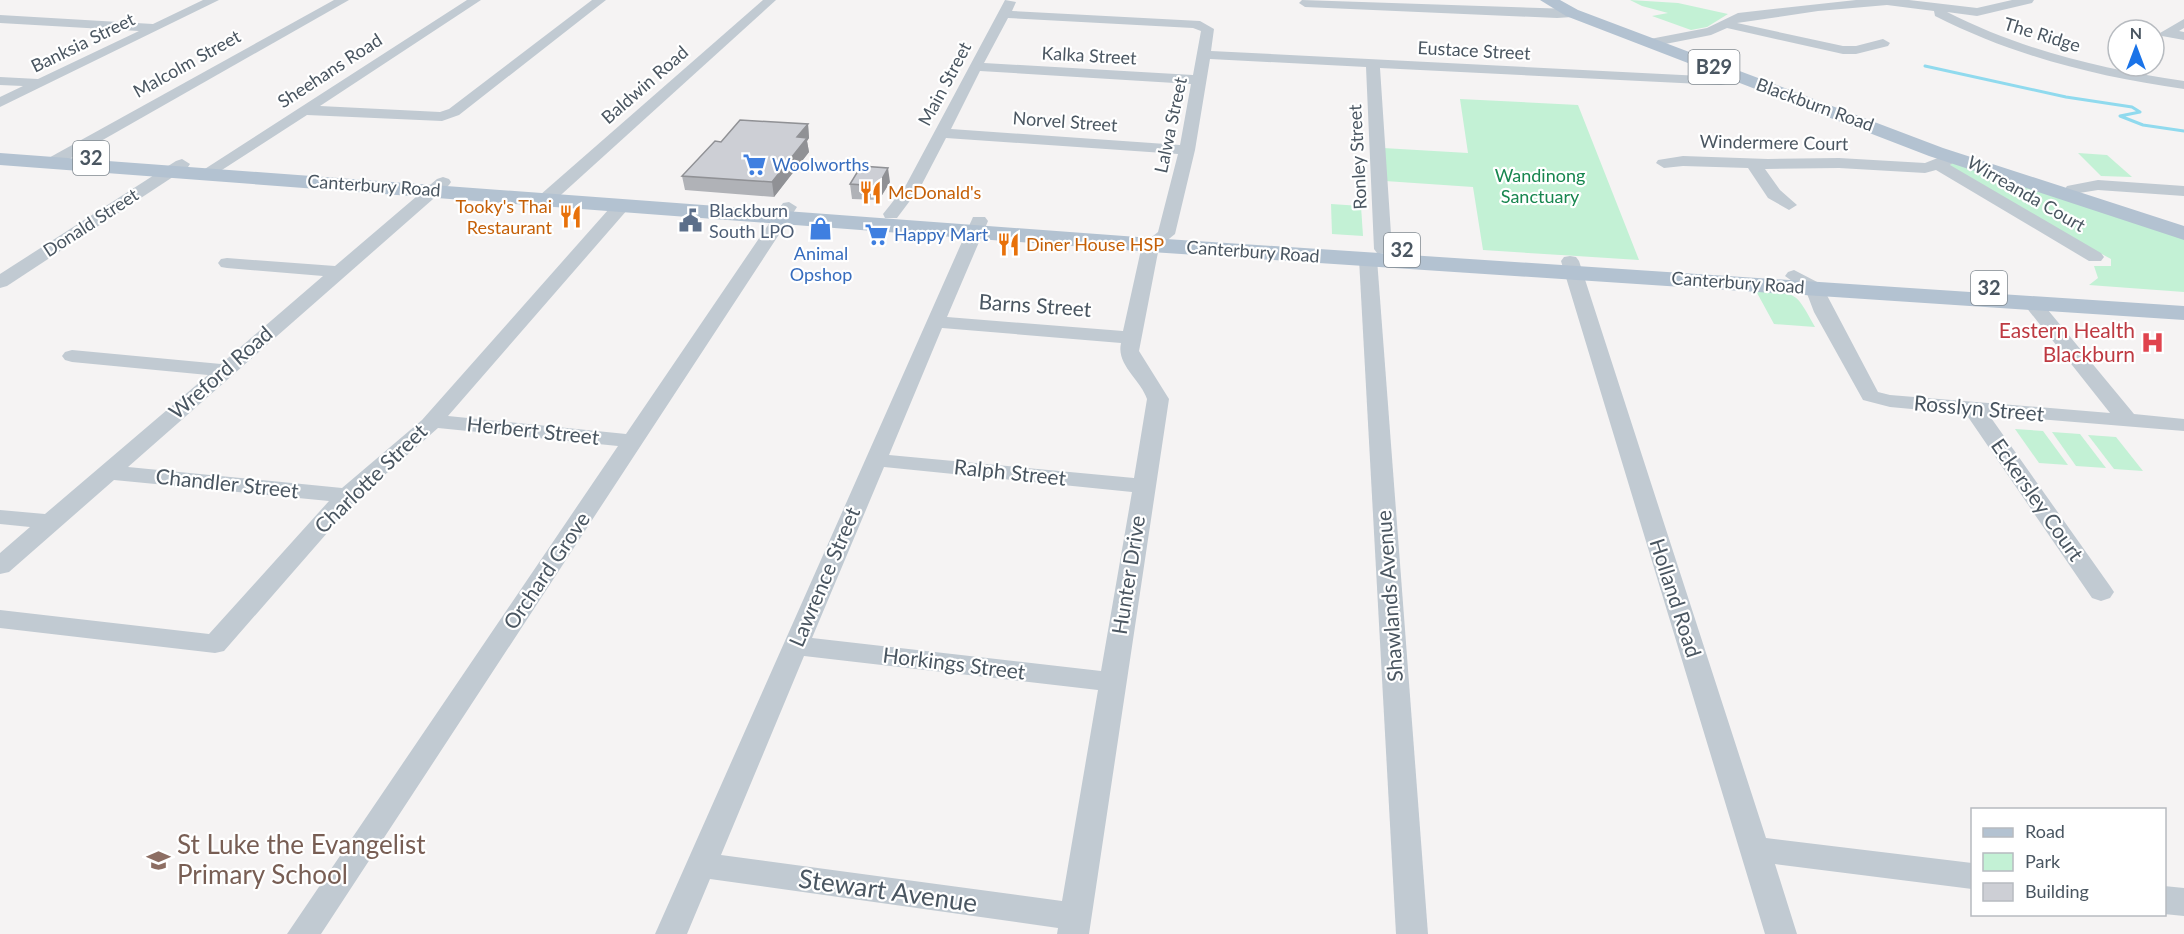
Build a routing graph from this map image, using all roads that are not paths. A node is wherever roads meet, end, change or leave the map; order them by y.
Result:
1 (213, 0) edge
2 (342, 0) edge
3 (475, 0) edge
4 (600, 0) edge
5 (770, 0) edge
6 (1011, 0) edge
7 (1548, 0) edge
8 (2028, 0) edge
9 (1305, 3) dead end
10 (1934, 7) junction
11 (1572, 13) junction
12 (1003, 14) junction
13 (0, 19) edge
14 (2184, 23) edge
15 (1725, 24) junction
16 (156, 28) junction
17 (2184, 36) edge
18 (1650, 43) junction
19 (1883, 43) dead end
20 (1205, 55) junction
21 (1373, 64) junction
22 (975, 67) junction
23 (1741, 77) junction
24 (1200, 80) junction
25 (0, 81) edge
26 (41, 84) junction
27 (2184, 85) edge
28 (0, 103) edge
29 (304, 110) junction
30 (941, 133) junction
31 (1187, 150) junction
32 (0, 151) edge
33 (1950, 158) junction
34 (0, 159) edge
35 (57, 159) junction
36 (1664, 163) dead end
37 (1991, 163) junction
38 (1753, 164) junction
39 (177, 168) junction
40 (210, 170) junction
41 (2018, 178) junction
42 (437, 186) junction
43 (2070, 191) junction
44 (2184, 191) edge
45 (551, 195) junction
46 (622, 205) junction
47 (1789, 205) dead end
48 (786, 212) junction
49 (895, 218) junction
50 (2184, 225) edge
51 (977, 226) junction
52 (2184, 232) edge
53 (1158, 240) junction
54 (1378, 256) junction
55 (2095, 257) dead end
56 (227, 263) dead end
57 (1571, 266) junction
58 (338, 272) junction
59 (0, 282) edge
60 (1801, 283) junction
61 (2184, 301) edge
62 (2031, 302) junction
63 (2184, 313) edge
64 (935, 322) junction
65 (1132, 338) junction
66 (72, 356) dead end
67 (225, 370) junction
68 (1973, 408) junction
69 (432, 421) junction
70 (2128, 421) junction
71 (2184, 425) edge
72 (634, 441) junction
73 (876, 460) junction
74 (106, 472) junction
75 (1144, 486) junction
76 (347, 496) junction
77 (0, 517) edge
78 (50, 522) junction
79 (0, 566) edge
80 (2101, 592) dead end
81 (0, 619) edge
82 (796, 646) junction
83 (1112, 682) junction
84 (1755, 849) junction
85 (701, 865) junction
86 (1971, 876) edge
87 (2166, 900) edge
88 (2184, 902) edge
89 (1074, 926) edge
90 (303, 934) edge
91 (671, 934) edge
92 (1412, 934) edge
93 (1781, 934) edge

1 - 16 street, Banksia Street
2 - 35 street, Malcolm Street
3 - 29 street, Sheehans Road
4 - 29 street
5 - 45 street, Baldwin Road
6 - 12 street, Main Street
7 - 11 main road, Blackburn Road / B29
8 - 10 street
9 - 11 street
10 - 15 street
10 - 27 street, The Ridge
11 - 18 main road, Blackburn Road / B29
12 - 20 street, Lalwa Street
12 - 22 street, Main Street
13 - 16 street
14 - 17 street
15 - 18 street
15 - 19 street
16 - 26 street, Banksia Street
18 - 23 main road, Blackburn Road / B29
20 - 21 street, Eustace Street
20 - 24 street, Lalwa Street
21 - 23 street, Eustace Street
21 - 54 street, Ronley Street
22 - 24 street, Kalka Street
22 - 30 street, Main Street
23 - 33 main road, Blackburn Road / B29
24 - 31 street, Lalwa Street
25 - 26 street
26 - 28 street, Banksia Street
29 - 40 street, Sheehans Road
30 - 31 street, Norvel Street
30 - 49 street, Main Street
31 - 53 street, Lalwa Street
32 - 35 main road, Canterbury Road / 32
33 - 37 main road, Blackburn Road / B29
33 - 38 street, Windermere Court
33 - 41 main road, Blackburn Road / B29
33 - 55 street, Wirreanda Court
34 - 35 main road, Canterbury Road / 32
35 - 39 main road, Canterbury Road / 32
36 - 38 street, Windermere Court
37 - 41 main road
37 - 43 main road, Blackburn Road / B29
38 - 47 street
39 - 40 main road, Canterbury Road / 32
39 - 59 street, Donald Street
40 - 42 main road, Canterbury Road / 32
41 - 43 main road, Blackburn Road / B29
42 - 45 main road, Canterbury Road / 32
42 - 58 street, Wreford Road
43 - 44 street
43 - 50 main road, Blackburn Road / B29
43 - 52 main road, Blackburn Road / B29
45 - 46 main road, Canterbury Road / 32
45 - 48 main road, Canterbury Road / 32
46 - 48 main road, Canterbury Road / 32
46 - 69 street, Charlotte Street
48 - 49 main road, Canterbury Road / 32
48 - 72 street, Orchard Grove
49 - 51 main road, Canterbury Road / 32
51 - 53 main road, Canterbury Road / 32
51 - 64 street, Lawrence Street
53 - 54 main road, Canterbury Road / 32
53 - 65 street, Hunter Drive
54 - 57 main road, Canterbury Road / 32
54 - 92 street, Shawlands Avenue
56 - 58 street
57 - 60 main road, Canterbury Road / 32
57 - 84 street, Holland Road
58 - 67 street, Wreford Road
60 - 61 main road, Canterbury Road / 32
60 - 62 main road, Canterbury Road / 32
60 - 68 street, Rosslyn Street
62 - 63 main road, Canterbury Road / 32
62 - 70 street
64 - 65 street, Barns Street
64 - 73 street, Lawrence Street
65 - 75 street, Hunter Drive
66 - 67 street
67 - 74 street, Wreford Road
68 - 70 street, Rosslyn Street
68 - 80 street, Eckersley Court
69 - 72 street, Herbert Street
69 - 76 street, Charlotte Street
70 - 71 street, Rosslyn Street
72 - 90 street, Orchard Grove
73 - 75 street, Ralph Street
73 - 82 street, Lawrence Street
74 - 76 street, Chandler Street
74 - 78 street, Wreford Road
75 - 83 street, Hunter Drive
76 - 81 street, Charlotte Street
77 - 78 street
78 - 79 street, Wreford Road
82 - 83 street, Horkings Street
82 - 85 street, Lawrence Street
83 - 89 street, Hunter Drive
84 - 86 street
84 - 93 street, Holland Road
85 - 89 street, Stewart Avenue
85 - 91 street, Lawrence Street
87 - 88 street

